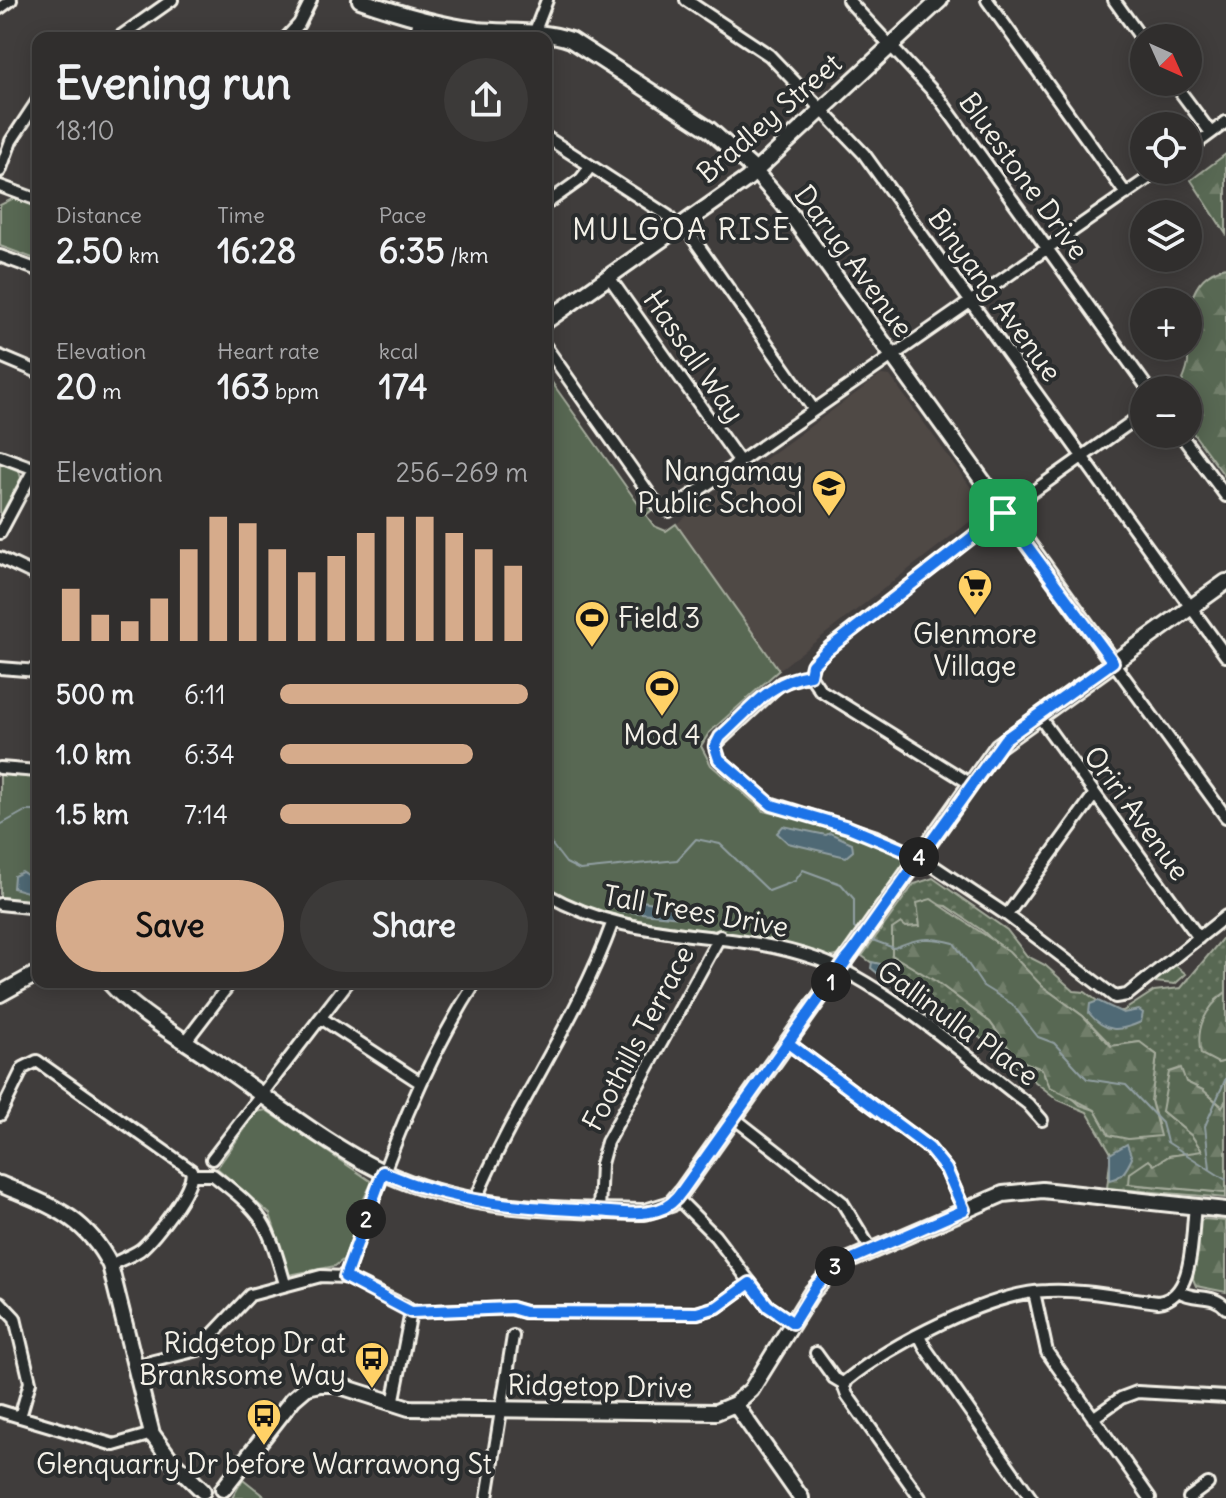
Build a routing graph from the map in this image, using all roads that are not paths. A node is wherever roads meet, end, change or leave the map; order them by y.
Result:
1 (11, 0) edge
2 (172, 0) edge
3 (311, 0) edge
4 (360, 0) edge
5 (547, 0) edge
6 (686, 0) edge
7 (848, 0) edge
8 (940, 0) edge
9 (987, 0) edge
10 (1114, 0) edge
11 (0, 8) edge
12 (420, 18) junction
13 (1131, 24) edge
14 (127, 32) edge
15 (292, 32) edge
16 (416, 32) edge
17 (503, 32) edge
18 (535, 32) edge
19 (552, 37) edge
20 (891, 45) junction
21 (1183, 96) edge
22 (32, 109) edge
23 (822, 109) junction
24 (1226, 122) edge
25 (1211, 133) junction
26 (1202, 140) edge
27 (552, 141) edge
28 (591, 166) junction
29 (0, 171) edge
30 (756, 172) junction
31 (1140, 184) edge
32 (0, 186) edge
33 (1126, 194) junction
34 (32, 198) edge
35 (552, 200) edge
36 (680, 226) junction
37 (1048, 250) junction
38 (0, 256) edge
39 (32, 268) edge
40 (609, 277) junction
41 (969, 301) junction
42 (552, 317) edge
43 (0, 356) edge
44 (552, 356) edge
45 (891, 356) junction
46 (32, 369) edge
47 (1139, 376) edge
48 (814, 410) junction
49 (1130, 423) edge
50 (1190, 448) edge
51 (0, 456) edge
52 (1082, 457) junction
53 (740, 462) junction
54 (32, 468) edge
55 (32, 476) edge
56 (1226, 496) edge
57 (1003, 513) junction
58 (0, 533) edge
59 (0, 558) edge
60 (32, 573) edge
61 (1226, 582) edge
62 (1191, 608) junction
63 (1226, 656) edge
64 (1113, 662) junction
65 (0, 668) edge
66 (32, 671) edge
67 (810, 675) junction
68 (1038, 715) junction
69 (0, 768) edge
70 (32, 771) edge
71 (971, 784) junction
72 (1094, 795) junction
73 (1226, 817) edge
74 (920, 857) junction
75 (552, 897) edge
76 (0, 904) edge
77 (32, 907) edge
78 (1007, 915) junction
79 (1226, 916) edge
80 (612, 924) junction
81 (720, 936) junction
82 (1199, 938) junction
83 (841, 969) junction
84 (32, 973) edge
85 (32, 974) edge
86 (0, 987) edge
87 (117, 988) edge
88 (226, 988) edge
89 (344, 988) edge
90 (472, 988) edge
91 (0, 994) edge
92 (321, 1018) junction
93 (186, 1041) junction
94 (788, 1043) junction
95 (421, 1083) junction
96 (262, 1095) junction
97 (0, 1115) edge
98 (734, 1118) junction
99 (1042, 1120) dead end
100 (212, 1159) dead end
101 (190, 1170) junction
102 (383, 1172) junction
103 (0, 1184) edge
104 (677, 1198) junction
105 (475, 1201) junction
106 (1195, 1207) junction
107 (964, 1210) junction
108 (1226, 1210) edge
109 (599, 1211) junction
110 (870, 1248) junction
111 (110, 1265) junction
112 (345, 1277) junction
113 (750, 1283) junction
114 (285, 1284) junction
115 (1034, 1292) junction
116 (1180, 1292) junction
117 (0, 1302) edge
118 (1226, 1308) edge
119 (411, 1312) junction
120 (793, 1323) junction
121 (919, 1335) junction
122 (513, 1336) dead end
123 (816, 1353) dead end
124 (134, 1366) junction
125 (844, 1384) junction
126 (1226, 1397) edge
127 (393, 1404) junction
128 (735, 1404) junction
129 (501, 1410) junction
130 (0, 1411) edge
131 (20, 1417) junction
132 (1093, 1418) junction
133 (152, 1434) junction
134 (1208, 1484) dead end
135 (226, 1493) edge
136 (201, 1494) edge
137 (487, 1498) edge
138 (801, 1498) edge
139 (920, 1498) edge
140 (1031, 1498) edge
141 (1150, 1498) edge
142 (1189, 1498) edge

1 - 11 street
2 - 14 street
3 - 15 street
4 - 12 street, Darug Avenue
5 - 18 street
6 - 23 street, Binyang Avenue
7 - 20 street, Bluestone Drive
8 - 20 street, Bradley Street
9 - 33 street
10 - 13 street
12 - 16 street
12 - 17 street, Darug Avenue
19 - 30 street, Darug Avenue
20 - 23 street, Bradley Street
20 - 37 street, Bluestone Drive
21 - 25 street
22 - 29 street
23 - 30 street, Bradley Street
23 - 41 street, Binyang Avenue
24 - 25 street
25 - 26 street
27 - 28 street
28 - 35 street
28 - 36 street
30 - 36 street, Bradley Street
30 - 45 street, Darug Avenue
31 - 33 street
32 - 34 street
33 - 37 street
36 - 40 street, Bradley Street
36 - 48 street
37 - 41 street
37 - 47 street, Bluestone Drive
38 - 39 street
40 - 42 street, Bradley Street
40 - 53 street, Hassall Way
41 - 45 street
41 - 52 street, Binyang Avenue
43 - 46 street
44 - 53 street
45 - 48 street
45 - 57 street, Darug Avenue
48 - 53 street
49 - 52 street
50 - 56 street
51 - 54 street
52 - 57 street
52 - 62 street, Binyang Avenue
55 - 58 street
57 - 64 street, Darug Avenue
57 - 67 street
59 - 60 street
61 - 62 street
62 - 63 street, Binyang Avenue
62 - 64 street
64 - 68 street
64 - 73 street
65 - 66 street
67 - 71 street
67 - 74 street
68 - 71 street
68 - 72 street, Oriri Avenue
69 - 70 street
71 - 74 street
72 - 78 street
72 - 82 street, Oriri Avenue
74 - 78 street
74 - 83 street
75 - 80 street, Tall Trees Drive
76 - 77 street
78 - 82 street
79 - 82 street
80 - 81 street, Tall Trees Drive
80 - 105 street
81 - 83 street, Tall Trees Drive
81 - 109 street, Foothills Terrace
83 - 94 street
83 - 99 street, Gallinulla Place
84 - 86 street
85 - 91 street
87 - 93 street
88 - 93 street
89 - 92 street
90 - 95 street
92 - 95 street
92 - 96 street
93 - 96 street
94 - 98 street
94 - 107 street
95 - 102 street
96 - 100 street
96 - 102 street
97 - 101 street
98 - 104 street
98 - 110 street
101 - 111 street
101 - 114 street
102 - 105 street
102 - 112 street
103 - 111 street
104 - 109 street
104 - 113 street
105 - 109 street
106 - 107 street
106 - 108 street
106 - 116 street
107 - 110 street
110 - 120 street
111 - 124 street
112 - 114 street
112 - 119 street
113 - 119 street
113 - 120 street
114 - 124 street
115 - 116 street
115 - 121 street
115 - 132 street
116 - 118 street
117 - 131 street
119 - 127 street
120 - 128 street
121 - 125 street
121 - 140 street
122 - 129 street
123 - 125 street
124 - 133 street
125 - 139 street
126 - 132 street
127 - 129 street, Ridgetop Drive
127 - 135 street, Ridgetop Drive
128 - 129 street, Ridgetop Drive
128 - 138 street
129 - 137 street
130 - 131 street
131 - 133 street
132 - 141 street
133 - 136 street
134 - 142 street
135 - 136 street

